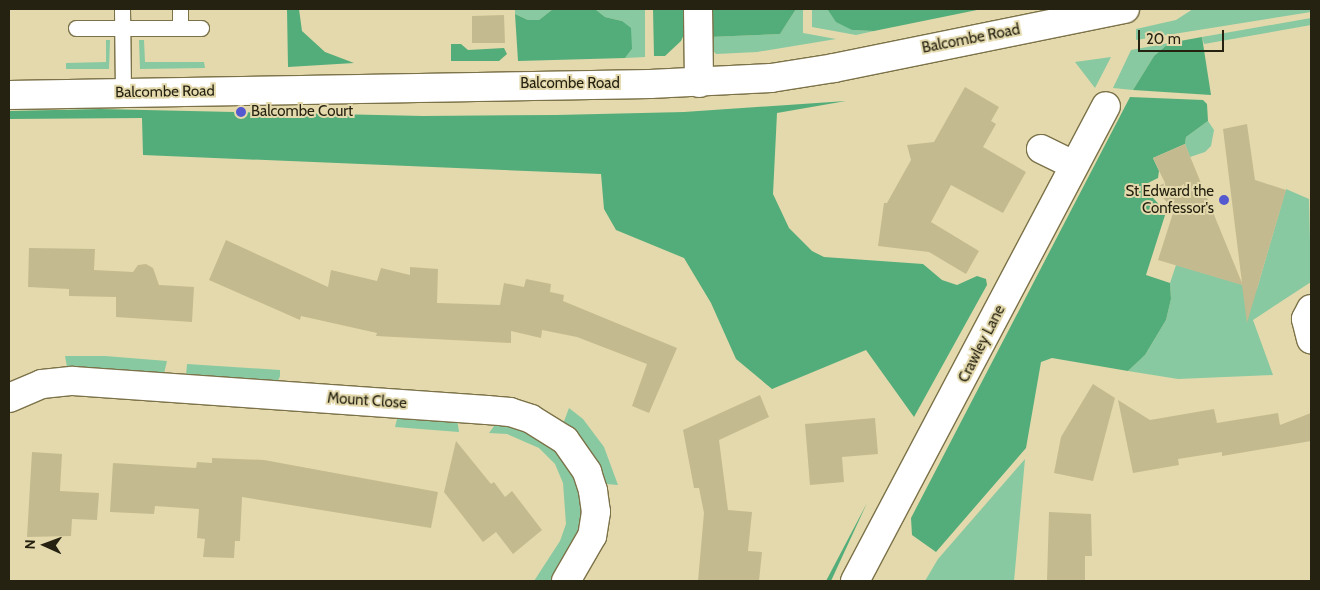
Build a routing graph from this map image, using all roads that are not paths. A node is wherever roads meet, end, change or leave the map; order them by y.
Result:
1 (122, 9) edge
2 (180, 9) edge
3 (698, 9) edge
4 (1125, 9) edge
5 (76, 28) dead end
6 (122, 28) junction
7 (180, 28) junction
8 (201, 28) dead end
9 (699, 82) junction
10 (124, 93) junction
11 (9, 95) edge
12 (1106, 106) dead end
13 (1041, 149) dead end
14 (1074, 165) junction
15 (1311, 309) edge
16 (1311, 339) edge
17 (9, 398) edge
18 (566, 581) edge
19 (855, 581) edge

1 - 6 lane
2 - 7 lane
3 - 9 street
4 - 9 street, Balcombe Road
5 - 6 lane
6 - 7 lane
6 - 10 lane
7 - 8 lane
9 - 10 street, Balcombe Road
10 - 11 street, Balcombe Road
12 - 14 street, Crawley Lane
13 - 14 street
14 - 19 street, Crawley Lane
15 - 16 street
17 - 18 street, Mount Close

